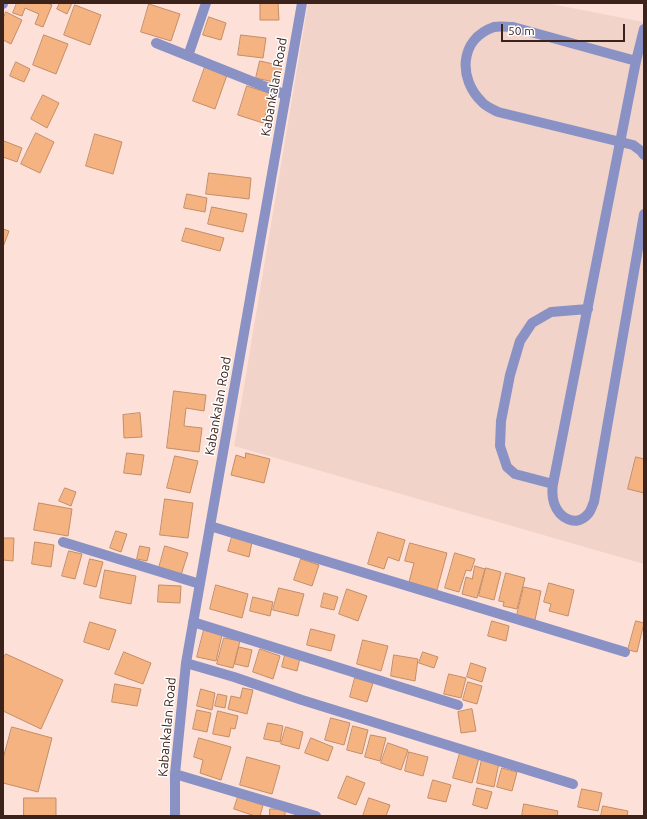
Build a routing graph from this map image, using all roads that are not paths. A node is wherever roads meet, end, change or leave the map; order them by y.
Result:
1 (206, 3) edge
2 (302, 3) edge
3 (644, 29) edge
4 (156, 43) dead end
5 (188, 56) junction
6 (636, 61) junction
7 (286, 95) junction
8 (620, 142) junction
9 (644, 155) edge
10 (644, 214) edge
11 (588, 309) junction
12 (553, 484) junction
13 (210, 526) junction
14 (62, 542) dead end
15 (200, 584) junction
16 (193, 622) junction
17 (625, 652) dead end
18 (186, 663) junction
19 (458, 705) dead end
20 (175, 774) junction
21 (572, 784) dead end
22 (175, 816) edge
23 (316, 816) edge

1 - 5 street
2 - 7 street, Kabankalan Road
3 - 6 street
4 - 5 street
5 - 7 street
6 - 8 street
6 - 8 street
7 - 13 street, Kabankalan Road
8 - 9 street
8 - 11 street
10 - 12 street
11 - 12 street
11 - 12 street
13 - 15 street, Kabankalan Road
13 - 17 street
14 - 15 street
15 - 16 street, Kabankalan Road
16 - 18 street, Kabankalan Road
16 - 19 street
18 - 20 street, Kabankalan Road
18 - 21 street
20 - 22 street, Kabankalan Road
20 - 23 street

